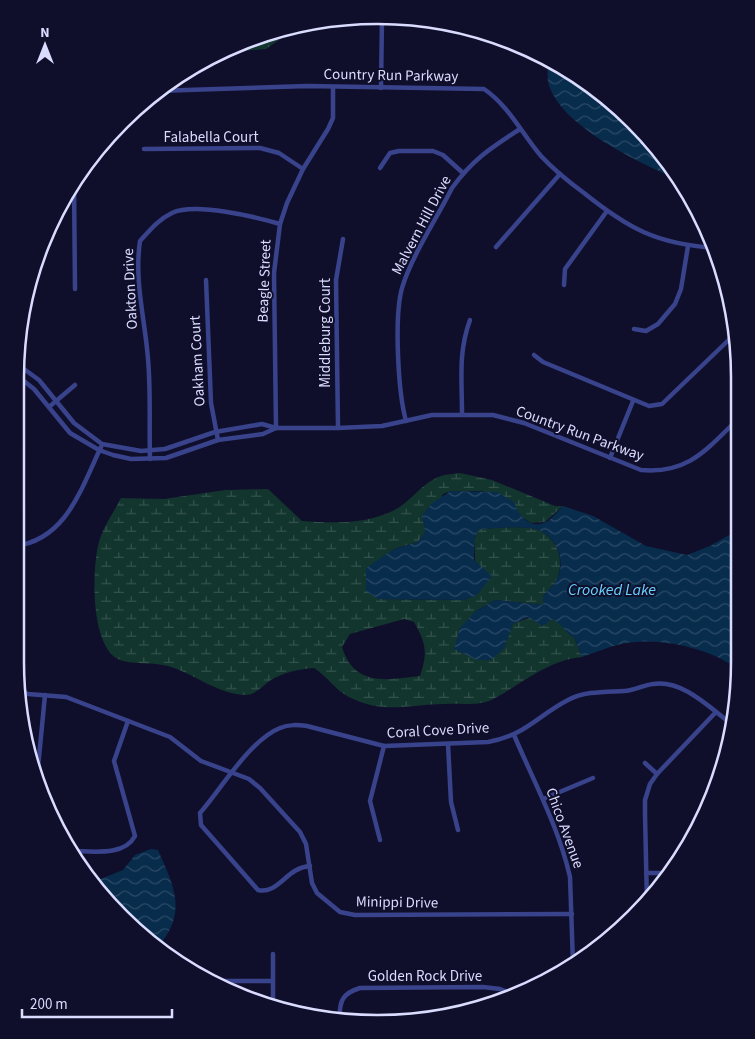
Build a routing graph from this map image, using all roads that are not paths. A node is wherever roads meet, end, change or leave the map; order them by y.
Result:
1 (382, 24) edge
2 (333, 88) junction
3 (381, 88) junction
4 (171, 91) edge
5 (520, 129) junction
6 (144, 149) dead end
7 (380, 168) dead end
8 (303, 169) junction
9 (463, 173) junction
10 (560, 174) junction
11 (74, 196) edge
12 (607, 211) junction
13 (280, 224) junction
14 (343, 239) dead end
15 (688, 246) junction
16 (496, 247) dead end
17 (706, 247) edge
18 (206, 280) dead end
19 (564, 285) dead end
20 (75, 289) dead end
21 (470, 320) dead end
22 (634, 329) dead end
23 (729, 340) edge
24 (534, 355) dead end
25 (24, 369) edge
26 (24, 381) edge
27 (75, 385) dead end
28 (634, 400) junction
29 (55, 401) junction
30 (48, 406) junction
31 (462, 414) junction
32 (406, 421) junction
33 (731, 426) edge
34 (276, 428) junction
35 (338, 428) junction
36 (215, 432) junction
37 (218, 440) junction
38 (102, 444) junction
39 (150, 449) junction
40 (100, 450) junction
41 (610, 458) junction
42 (150, 459) junction
43 (24, 545) edge
44 (26, 693) edge
45 (45, 695) junction
46 (716, 712) junction
47 (726, 720) edge
48 (128, 721) junction
49 (514, 735) junction
50 (448, 744) junction
51 (384, 746) junction
52 (39, 763) edge
53 (645, 763) dead end
54 (232, 772) junction
55 (657, 774) junction
56 (592, 778) dead end
57 (543, 800) junction
58 (458, 830) dead end
59 (380, 840) dead end
60 (79, 851) edge
61 (310, 866) junction
62 (646, 873) junction
63 (661, 873) edge
64 (647, 891) edge
65 (572, 914) junction
66 (273, 954) dead end
67 (573, 957) edge
68 (273, 981) junction
69 (227, 982) edge
70 (505, 991) edge
71 (273, 999) edge
72 (340, 1013) edge

1 - 3 street
2 - 3 street, Country Run Parkway
2 - 4 street, Country Run Parkway
2 - 8 street, Beagle Street
3 - 5 street, Country Run Parkway
5 - 9 street, Malvern Hill Drive
5 - 10 street, Country Run Parkway
6 - 8 street, Falabella Court
7 - 9 street
8 - 13 street, Beagle Street
9 - 32 street, Malvern Hill Drive
10 - 12 street, Country Run Parkway
10 - 16 street
11 - 20 street
12 - 15 street, Country Run Parkway
12 - 19 street
13 - 34 street, Beagle Street
13 - 39 street, Oakton Drive
14 - 35 street, Middleburg Court
15 - 17 street, Country Run Parkway
15 - 22 street
18 - 36 street, Oakham Court
21 - 31 street
23 - 28 street
24 - 28 street
25 - 29 street, Country Run Parkway
26 - 30 street, Country Run Parkway
27 - 29 street
28 - 41 street
29 - 30 street
29 - 38 street, Country Run Parkway
30 - 40 street, Country Run Parkway
31 - 32 street, Country Run Parkway
31 - 41 street, Country Run Parkway
32 - 35 street, Country Run Parkway
33 - 41 street, Country Run Parkway
34 - 35 street, Country Run Parkway
34 - 36 street, Country Run Parkway
34 - 37 street, Country Run Parkway
36 - 37 street, Oakham Court
36 - 39 street, Country Run Parkway
37 - 42 street, Country Run Parkway
38 - 39 street, Country Run Parkway
38 - 40 street
39 - 42 street, Oakton Drive
40 - 42 street, Country Run Parkway
40 - 43 street
44 - 45 street, Minippi Drive
45 - 48 street, Minippi Drive
45 - 52 street
46 - 47 street, Coral Cove Drive
46 - 49 street, Coral Cove Drive
46 - 55 street
48 - 54 street, Minippi Drive
48 - 60 street
49 - 50 street, Coral Cove Drive
49 - 57 street, Chico Avenue
50 - 51 street, Coral Cove Drive
50 - 58 street
51 - 54 street, Coral Cove Drive
51 - 59 street
53 - 55 street
54 - 61 street, Minippi Drive
54 - 61 street, Coral Cove Drive
55 - 62 street
56 - 57 street
57 - 65 street, Chico Avenue
61 - 65 street, Minippi Drive
62 - 63 street
62 - 64 street
65 - 67 street, Chico Avenue
66 - 68 street
68 - 69 street
68 - 71 street
70 - 72 street, Golden Rock Drive

